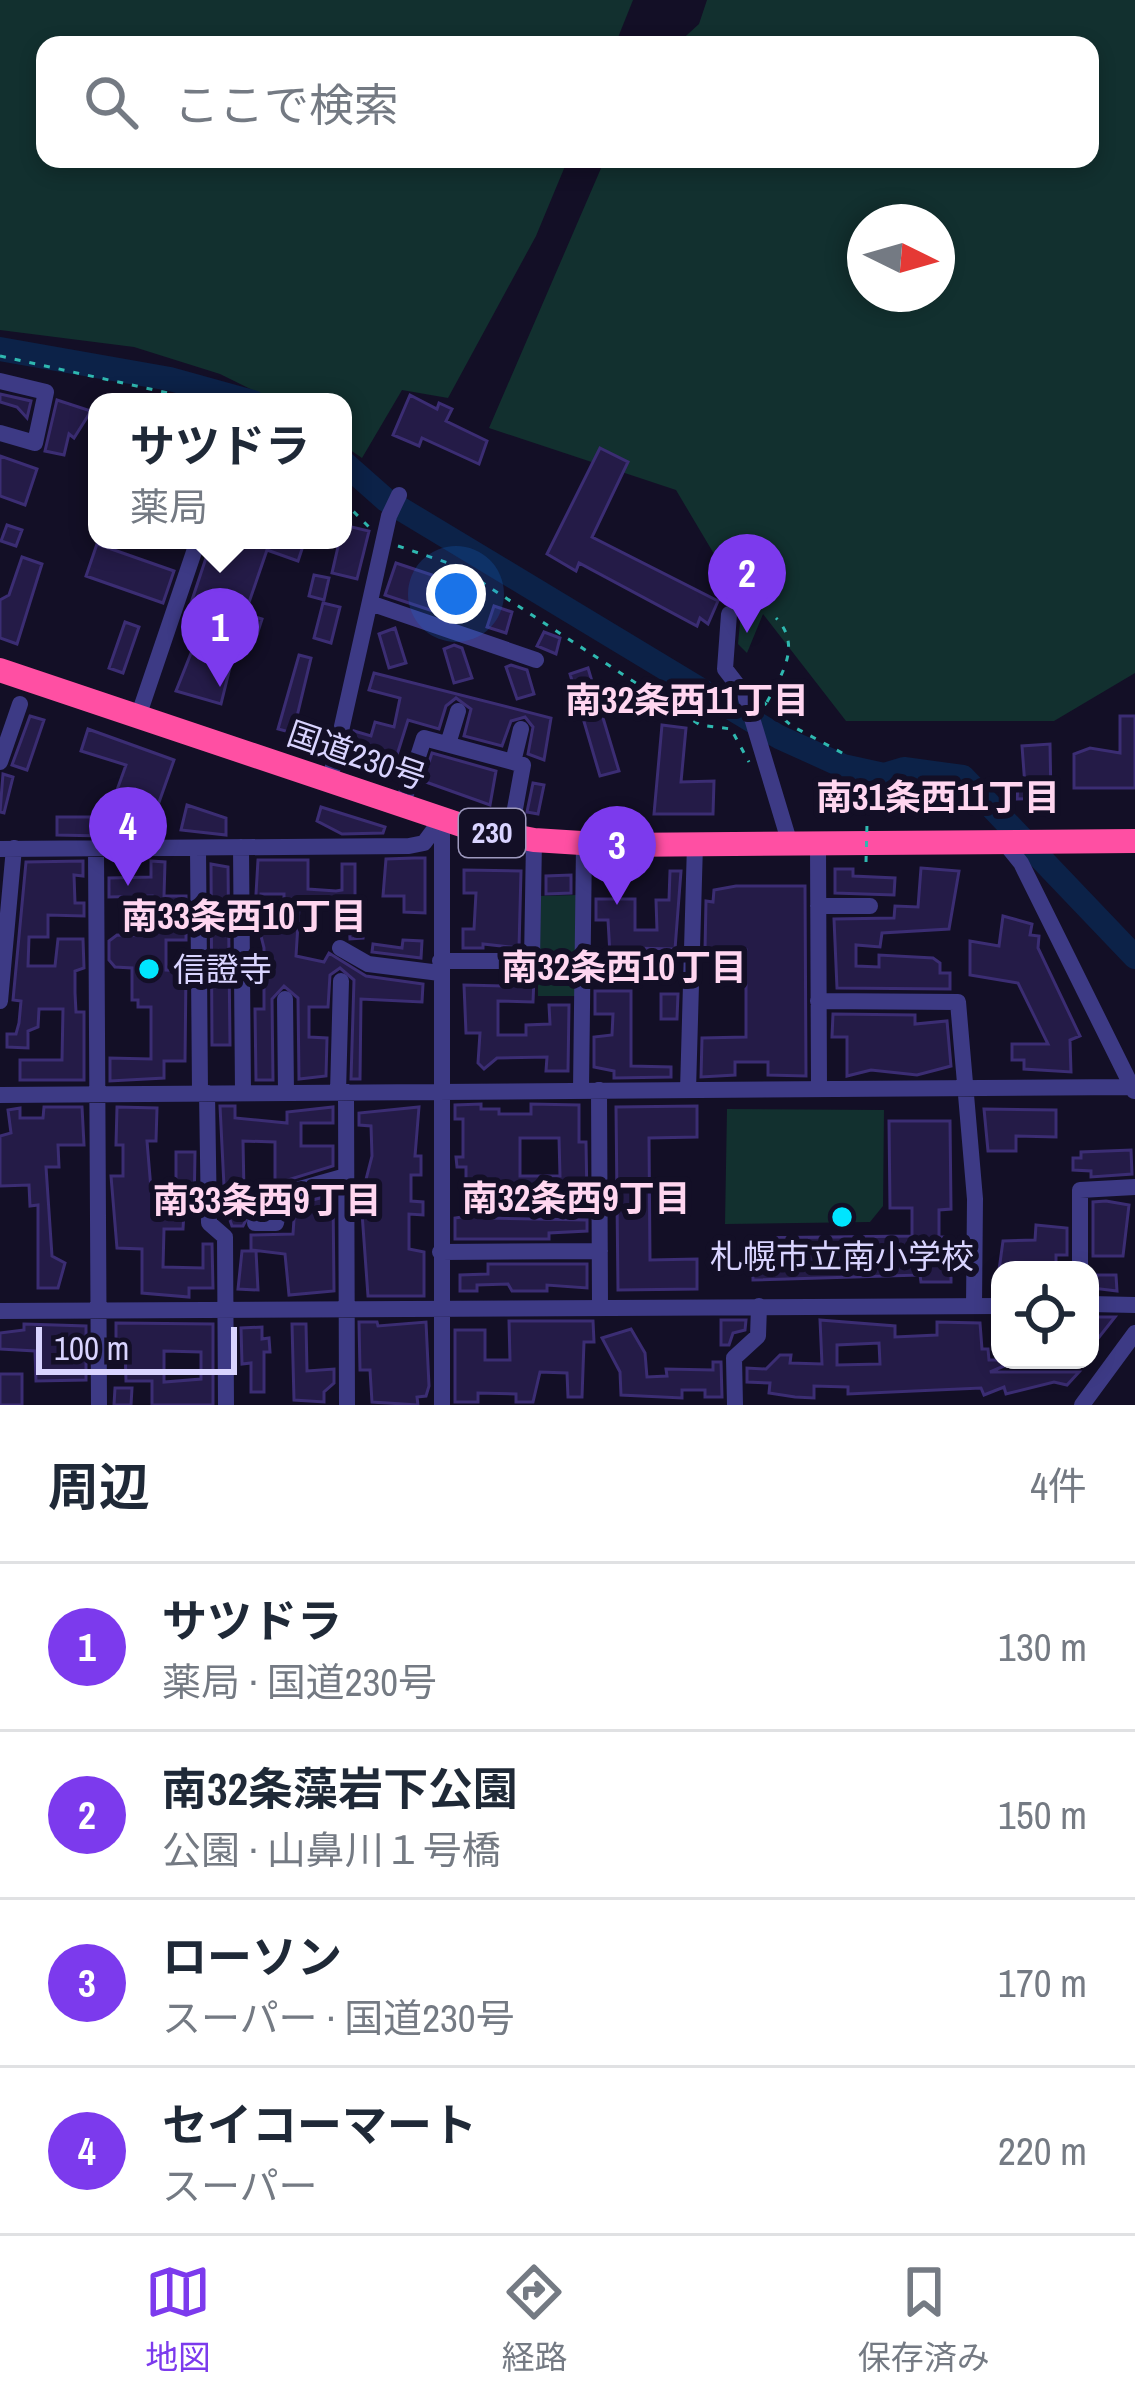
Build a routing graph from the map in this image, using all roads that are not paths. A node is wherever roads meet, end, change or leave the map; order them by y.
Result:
1 (0, 381) edge
2 (0, 434) edge
3 (400, 495) dead end
4 (195, 549) edge
5 (370, 603) junction
6 (728, 614) dead end
7 (536, 660) dead end
8 (0, 670) edge
9 (20, 704) dead end
10 (458, 711) dead end
11 (138, 717) junction
12 (521, 729) dead end
13 (448, 744) junction
14 (0, 762) edge
15 (513, 762) junction
16 (330, 780) junction
17 (401, 806) junction
18 (442, 819) junction
19 (522, 838) junction
20 (1135, 841) edge
21 (1007, 842) junction
22 (695, 844) junction
23 (790, 844) junction
24 (818, 844) junction
25 (584, 845) junction
26 (241, 847) junction
27 (96, 848) junction
28 (198, 848) junction
29 (7, 849) edge
30 (818, 906) junction
31 (870, 906) dead end
32 (340, 948) dead end
33 (440, 967) junction
34 (340, 981) dead end
35 (285, 999) dead end
36 (818, 1000) junction
37 (0, 1001) edge
38 (967, 1088) junction
39 (819, 1089) junction
40 (590, 1090) junction
41 (688, 1090) junction
42 (1133, 1090) edge
43 (438, 1091) junction
44 (342, 1092) junction
45 (243, 1093) junction
46 (286, 1093) junction
47 (0, 1094) edge
48 (97, 1094) junction
49 (203, 1094) junction
50 (346, 1176) junction
51 (1135, 1187) edge
52 (255, 1223) dead end
53 (600, 1251) junction
54 (440, 1252) junction
55 (1080, 1261) edge
56 (1099, 1304) edge
57 (600, 1305) junction
58 (1135, 1305) edge
59 (440, 1306) junction
60 (759, 1306) junction
61 (974, 1306) junction
62 (991, 1306) edge
63 (226, 1307) junction
64 (346, 1307) junction
65 (98, 1309) junction
66 (0, 1311) edge
67 (1135, 1333) edge
68 (99, 1405) edge
69 (226, 1405) edge
70 (346, 1405) edge
71 (442, 1405) edge
72 (735, 1405) edge
73 (1082, 1405) edge

1 - 2 street
3 - 5 street
4 - 11 street
5 - 7 street
5 - 16 street
6 - 23 street
8 - 11 highway, 国道230号 / 230
9 - 14 street
10 - 13 street
11 - 16 highway, 国道230号 / 230
12 - 15 street
13 - 15 street
13 - 17 street
15 - 19 street
16 - 17 highway, 国道230号 / 230
17 - 18 highway, 国道230号 / 230
18 - 19 highway, 国道230号 / 230
18 - 26 street
18 - 33 street
19 - 25 highway, 国道230号 / 230
19 - 33 street
20 - 21 highway, 国道230号 / 230
21 - 24 highway, 国道230号 / 230
21 - 42 street
22 - 23 highway, 国道230号 / 230
22 - 25 highway, 国道230号 / 230
22 - 41 street
23 - 24 highway, 国道230号 / 230
24 - 30 street
25 - 40 street
26 - 28 street
26 - 45 street
27 - 28 street
27 - 29 street
27 - 48 street
28 - 49 street
29 - 37 street
30 - 31 street
30 - 36 street
32 - 33 street
33 - 43 street
34 - 44 street
35 - 46 street
36 - 38 street
36 - 39 street
38 - 39 street
38 - 42 street
38 - 61 street
39 - 41 street
40 - 41 street
40 - 43 street
40 - 53 street
43 - 44 street
43 - 54 street
44 - 46 street
44 - 50 street
45 - 46 street
45 - 49 street
47 - 48 street
48 - 49 street
48 - 65 street
49 - 63 street
50 - 52 street
50 - 64 street
51 - 55 street
53 - 54 street
53 - 57 street
54 - 59 street
56 - 58 street
57 - 59 street
57 - 60 street
59 - 64 street
59 - 71 street
60 - 61 street
60 - 72 street
61 - 62 street
63 - 64 street
63 - 65 street
63 - 69 street
64 - 70 street
65 - 66 street
65 - 68 street
67 - 73 street

